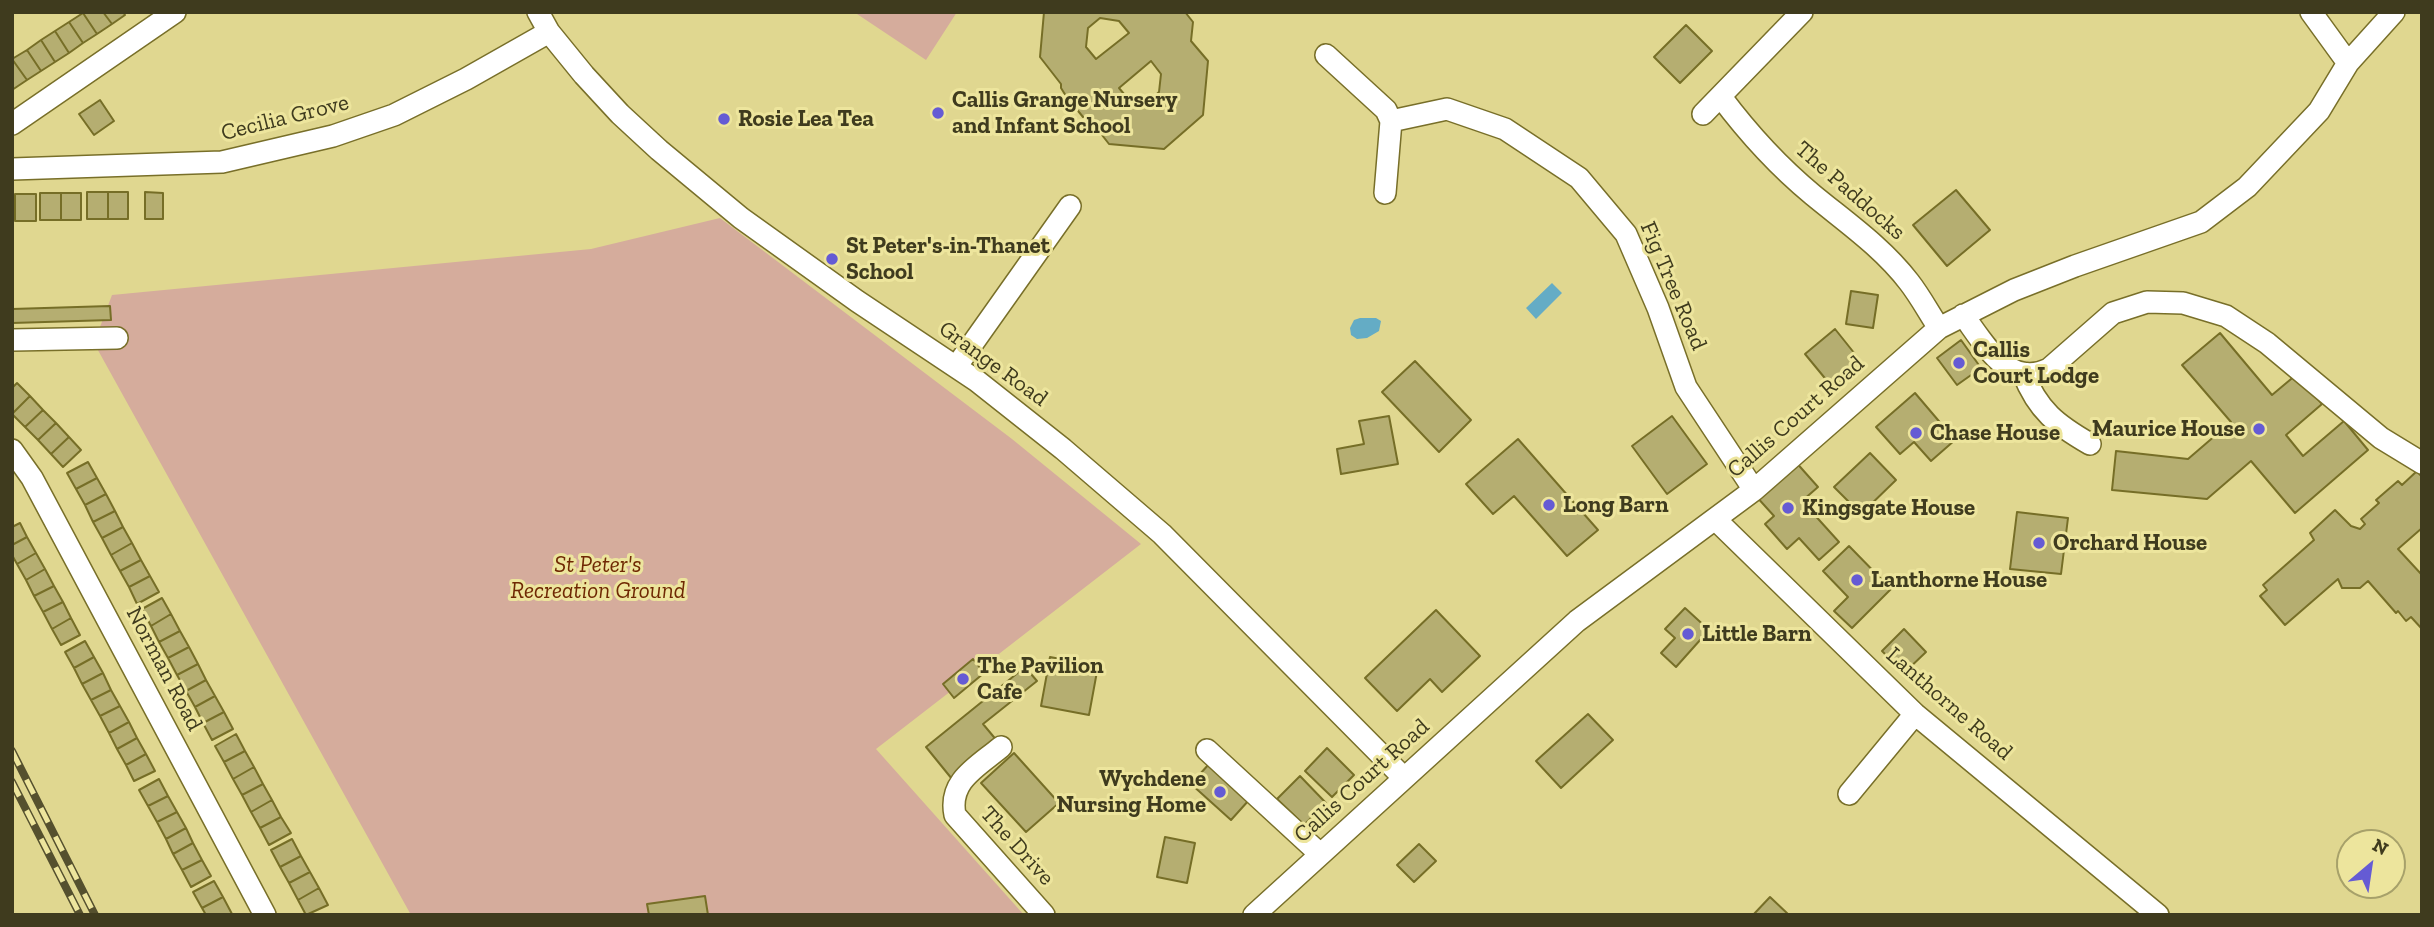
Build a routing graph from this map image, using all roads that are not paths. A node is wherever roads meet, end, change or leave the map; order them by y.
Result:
1 (175, 12) edge
2 (538, 12) edge
3 (1802, 12) edge
4 (2311, 12) edge
5 (2393, 12) edge
6 (549, 32) junction
7 (2348, 63) junction
8 (1332, 68) dead end
9 (1721, 97) junction
10 (1703, 114) dead end
11 (1391, 121) junction
12 (12, 124) edge
13 (12, 169) edge
14 (1387, 194) dead end
15 (1070, 205) dead end
16 (1963, 314) junction
17 (1939, 328) junction
18 (117, 338) dead end
19 (12, 340) edge
20 (956, 367) junction
21 (2023, 373) junction
22 (2090, 444) dead end
23 (12, 450) edge
24 (2422, 463) edge
25 (1754, 490) junction
26 (1716, 520) junction
27 (1915, 714) junction
28 (1001, 747) dead end
29 (1208, 750) dead end
30 (1404, 778) junction
31 (1847, 797) dead end
32 (1320, 854) junction
33 (265, 915) edge
34 (1044, 915) edge
35 (1254, 915) edge
36 (2158, 915) edge

1 - 12 street
2 - 6 street, Grange Road
3 - 9 street
4 - 7 street
5 - 7 street, Callis Court Road
6 - 13 street, Cecilia Grove
6 - 20 street, Grange Road
7 - 16 street, Callis Court Road
8 - 11 street
9 - 10 street
9 - 17 street, The Paddocks
11 - 14 street
11 - 25 street, Fig Tree Road
15 - 20 street
16 - 17 street, Callis Court Road
16 - 21 street
17 - 25 street, Callis Court Road
18 - 19 street
20 - 30 street, Grange Road
21 - 22 street
21 - 24 street
23 - 33 street, Norman Road
25 - 26 street, Callis Court Road
26 - 27 street, Lanthorne Road
26 - 30 street, Callis Court Road
27 - 31 street
27 - 36 street, Lanthorne Road
28 - 34 street, The Drive
29 - 32 street
30 - 32 street, Callis Court Road
32 - 35 street, Callis Court Road

